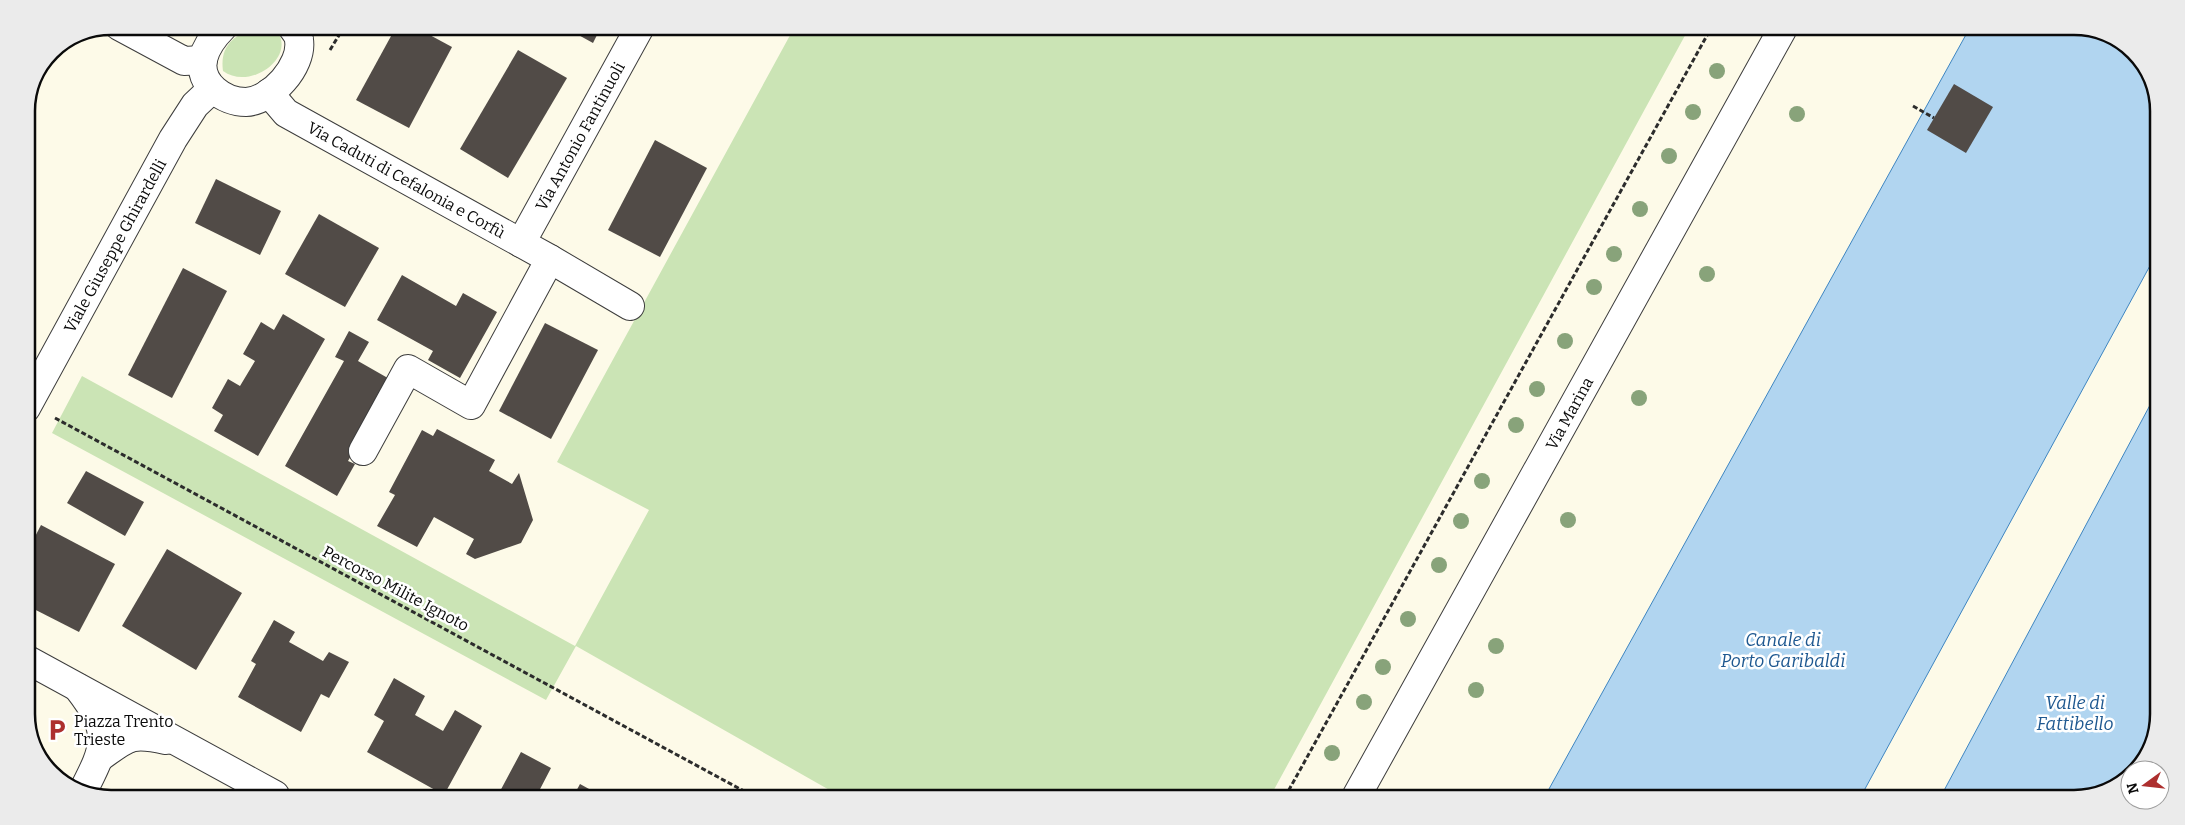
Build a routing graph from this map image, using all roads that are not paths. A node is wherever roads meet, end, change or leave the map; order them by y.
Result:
1 (136, 35) edge
2 (215, 35) edge
3 (301, 35) edge
4 (636, 35) edge
5 (1779, 35) edge
6 (203, 60) junction
7 (212, 89) junction
8 (269, 93) junction
9 (521, 243) junction
10 (550, 259) junction
11 (630, 306) dead end
12 (35, 393) edge
13 (363, 451) dead end
14 (35, 664) edge
15 (76, 685) junction
16 (182, 744) junction
17 (100, 758) junction
18 (86, 786) edge
19 (267, 790) edge
20 (1360, 790) edge

1 - 6 street
2 - 6 street
3 - 8 street
4 - 9 street, Via Antonio Fantinuoli
5 - 20 street, Via Marina
6 - 7 street
7 - 8 street
7 - 12 street, Viale Giuseppe Ghirardelli
8 - 9 street, Via Caduti di Cefalonia e Corfù
9 - 10 street, Via Caduti di Cefalonia e Corfù
10 - 11 street, Via Caduti di Cefalonia e Corfù
10 - 13 street
14 - 15 street
15 - 16 street
15 - 17 street
16 - 17 street
16 - 19 street
17 - 18 street

